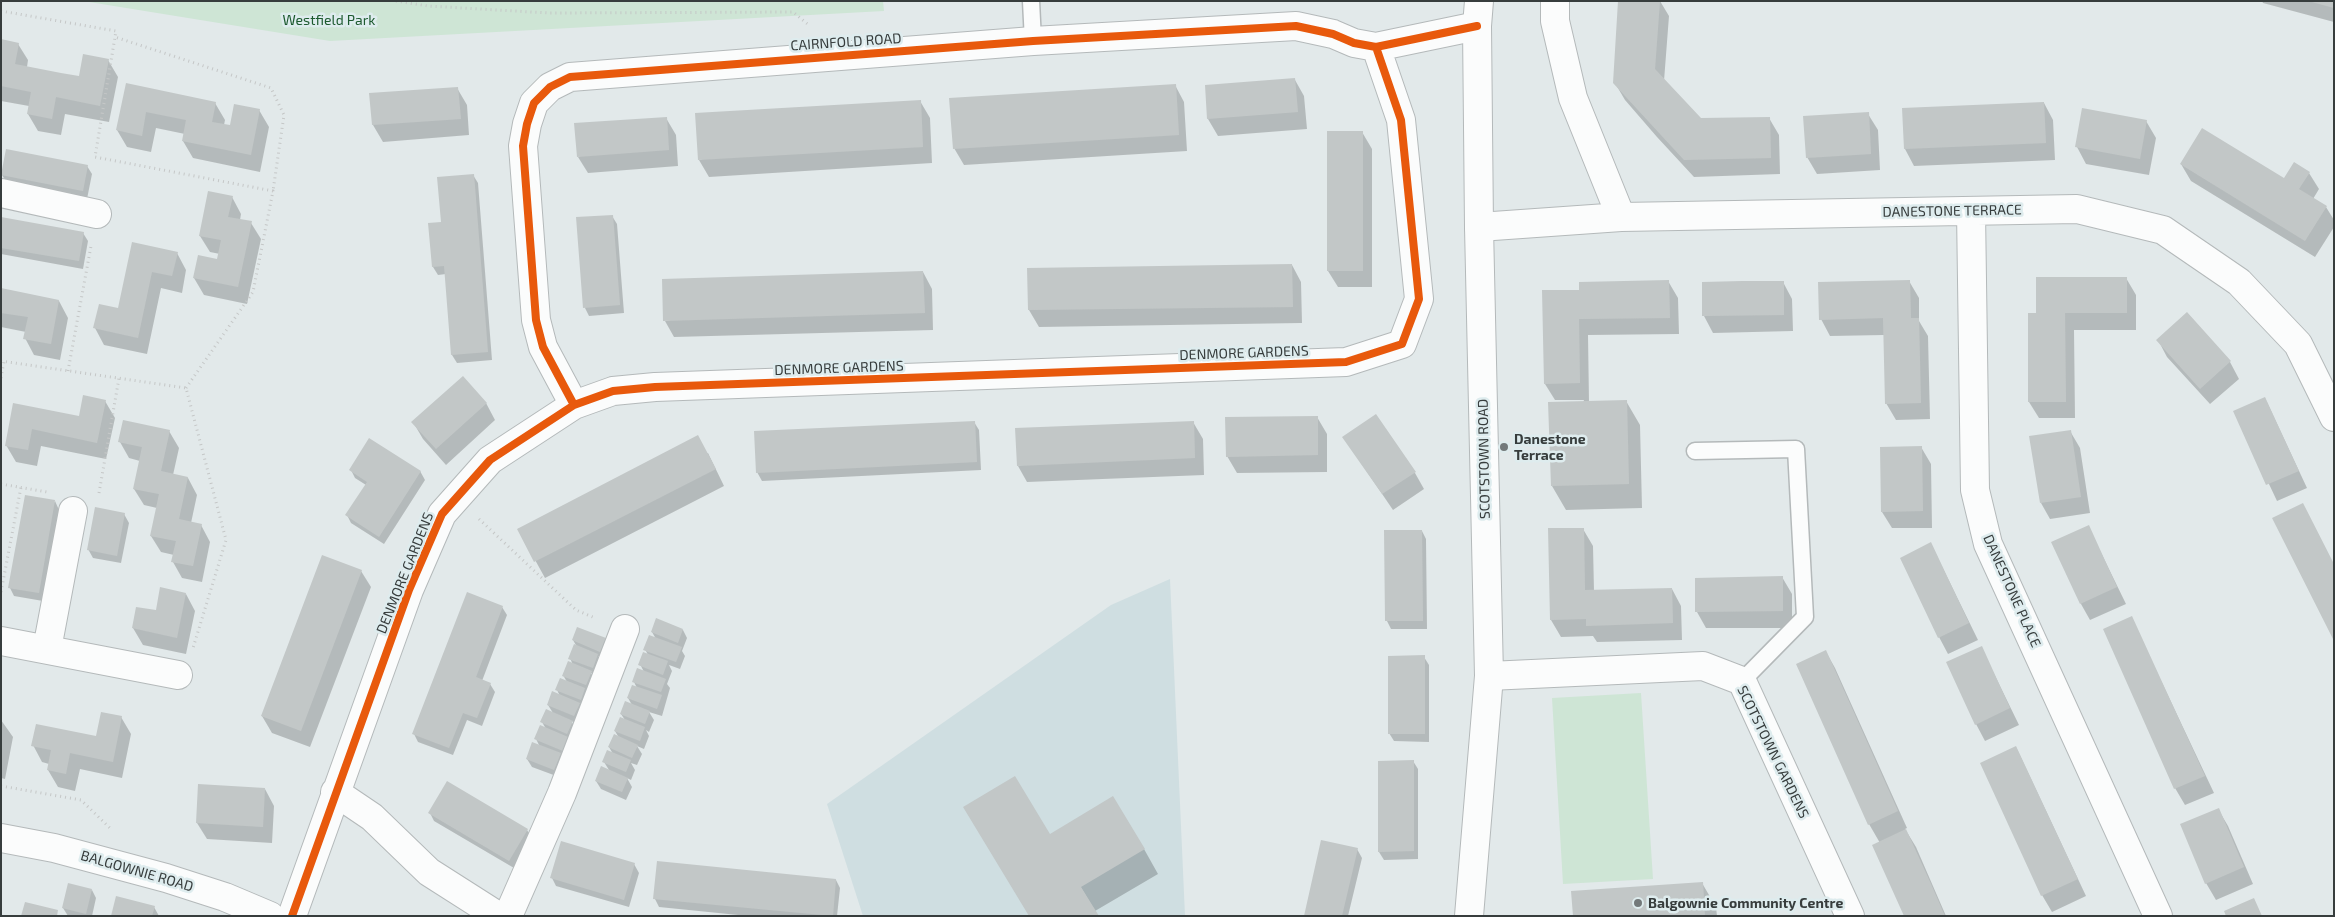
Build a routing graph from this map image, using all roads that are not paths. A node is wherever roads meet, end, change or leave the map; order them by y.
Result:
1 (1031, 1) edge
2 (1556, 1) edge
3 (1478, 14) edge
4 (1033, 41) junction
5 (1376, 47) junction
6 (1, 193) edge
7 (1971, 211) junction
8 (97, 214) road end
9 (1621, 218) junction
10 (1479, 227) junction
11 (574, 405) junction
12 (2334, 417) edge
13 (1695, 450) dead end
14 (73, 511) road end
15 (625, 629) road end
16 (1, 640) edge
17 (47, 649) junction
18 (178, 675) road end
19 (1489, 676) junction
20 (1742, 681) junction
21 (335, 792) junction
22 (1, 838) edge
23 (270, 916) edge
24 (292, 916) edge
25 (498, 916) edge
26 (508, 916) edge
27 (1470, 916) edge
28 (1850, 916) edge
29 (2158, 916) edge

1 - 4 lane
2 - 9 street
3 - 5 street, CAIRNFOLD ROAD
3 - 10 street, SCOTSTOWN ROAD
4 - 5 street, CAIRNFOLD ROAD
4 - 11 street, CAIRNFOLD ROAD
5 - 11 street, DENMORE GARDENS
6 - 8 street
7 - 9 street, DANESTONE TERRACE
7 - 12 street, DANESTONE TERRACE
7 - 29 street, DANESTONE PLACE
9 - 10 street, DANESTONE TERRACE
10 - 19 street, SCOTSTOWN ROAD
11 - 21 street, DENMORE GARDENS
13 - 20 lane
14 - 17 street
15 - 26 street
16 - 17 street
17 - 18 street
19 - 20 street, SCOTSTOWN GARDENS
19 - 27 street, SCOTSTOWN ROAD
20 - 28 street, SCOTSTOWN GARDENS
21 - 24 street, DENMORE GARDENS
21 - 25 street
22 - 23 street, BALGOWNIE ROAD

